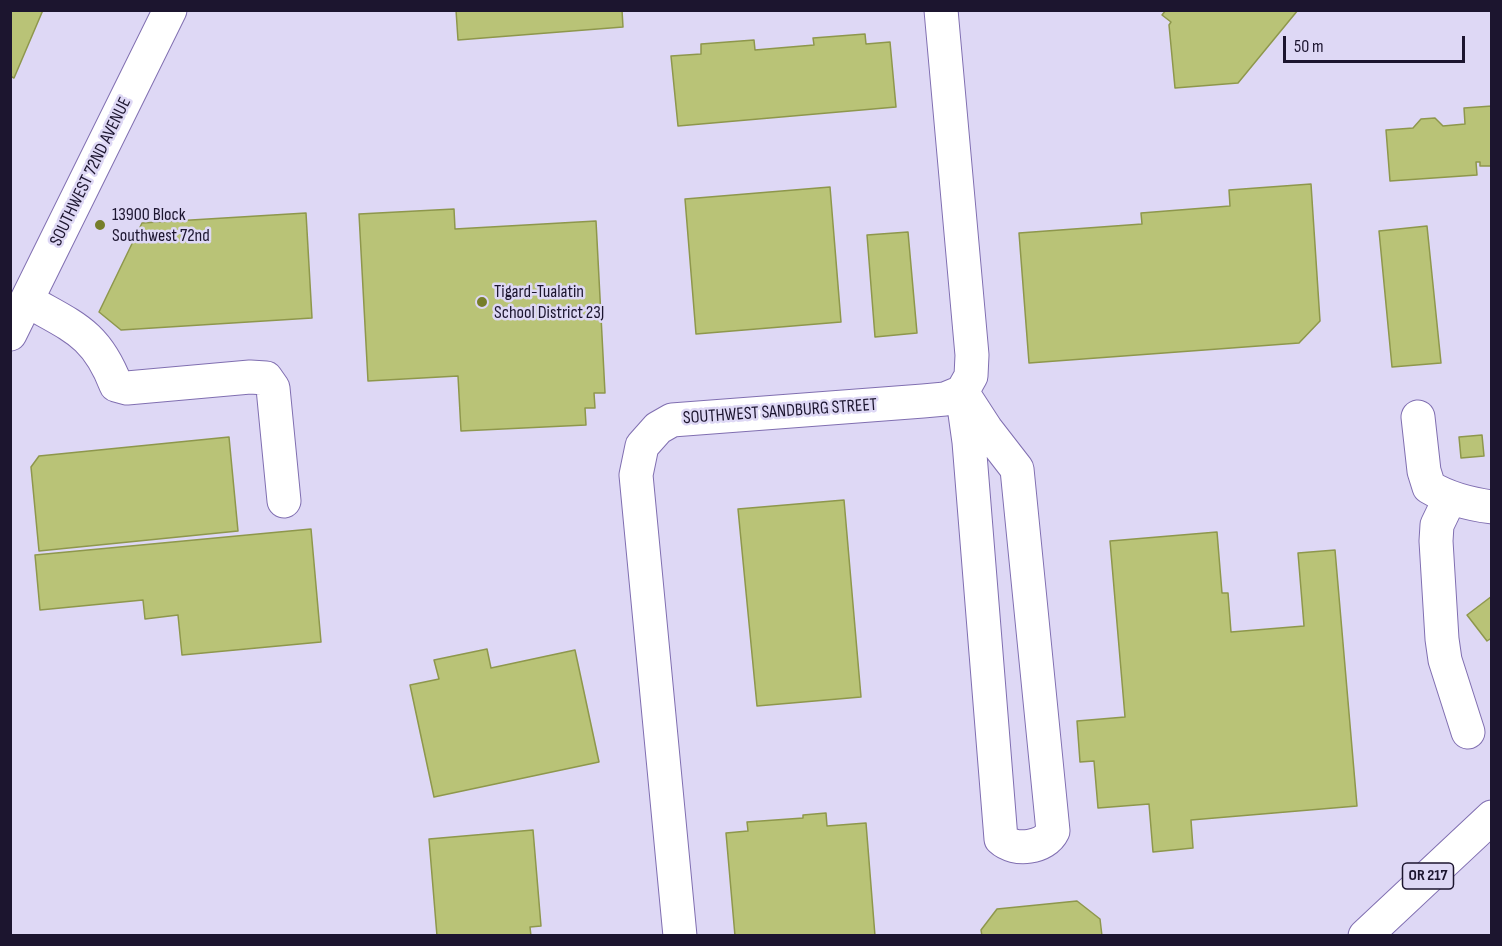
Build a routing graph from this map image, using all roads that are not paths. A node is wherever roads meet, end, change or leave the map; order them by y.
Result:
1 (170, 10) edge
2 (941, 10) edge
3 (28, 302) junction
4 (10, 334) edge
5 (962, 392) junction
6 (1418, 417) dead end
7 (1450, 498) junction
8 (284, 501) dead end
9 (1491, 507) edge
10 (1468, 732) dead end
11 (1491, 817) edge
12 (680, 936) edge
13 (1365, 936) edge

1 - 3 main road, SOUTHWEST 72ND AVENUE
2 - 5 main road
3 - 4 main road, SOUTHWEST 72ND AVENUE
3 - 8 main road
5 - 5 main road
5 - 12 main road, SOUTHWEST SANDBURG STREET
6 - 7 main road
7 - 9 main road
7 - 10 main road
11 - 13 main road, OR 217

